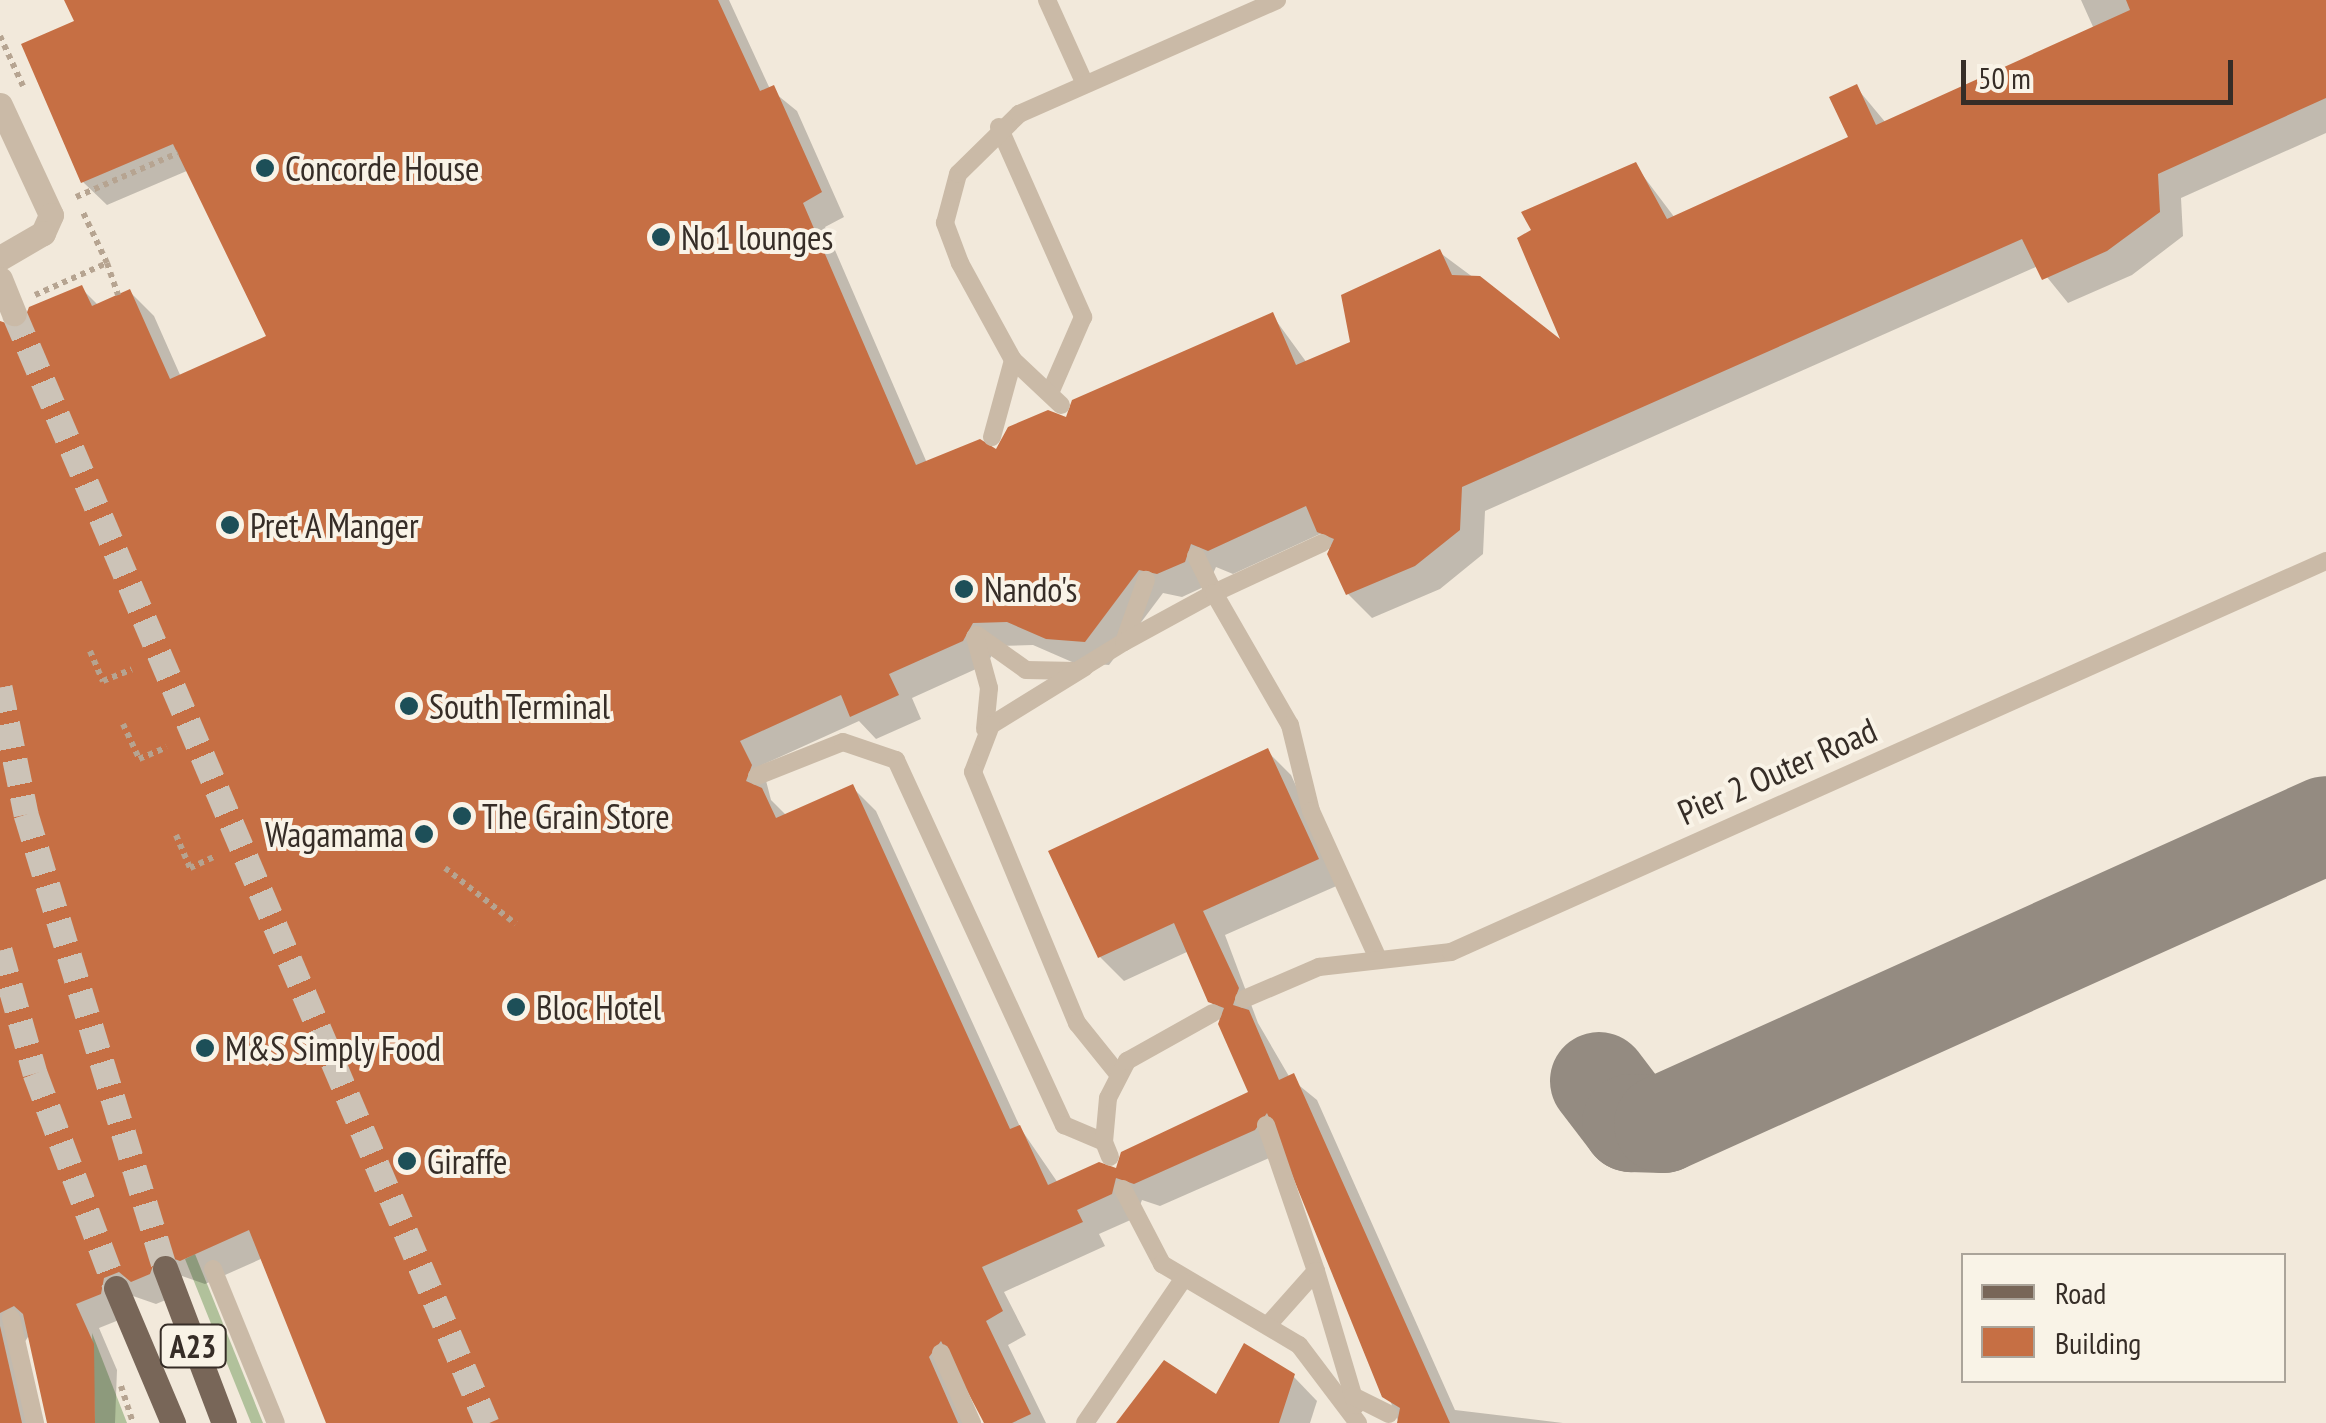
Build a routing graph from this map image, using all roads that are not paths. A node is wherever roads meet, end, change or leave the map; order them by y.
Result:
1 (1047, 0) edge
2 (1278, 0) edge
3 (1085, 84) junction
4 (0, 105) edge
5 (999, 127) junction
6 (0, 258) edge
7 (0, 279) edge
8 (14, 313) tunnel mouth
9 (1013, 360) junction
10 (992, 436) dead end
11 (1322, 543) dead end
12 (1196, 556) dead end
13 (2326, 561) edge
14 (1146, 580) dead end
15 (1214, 593) junction
16 (1124, 642) junction
17 (1085, 667) junction
18 (984, 734) junction
19 (757, 776) dead end
20 (1378, 959) junction
21 (1244, 999) dead end
22 (1213, 1013) dead end
23 (1118, 1074) junction
24 (1266, 1125) dead end
25 (1123, 1189) dead end
26 (165, 1268) tunnel mouth
27 (212, 1268) dead end
28 (1316, 1271) junction
29 (1182, 1281) junction
30 (116, 1288) tunnel mouth
31 (11, 1318) dead end
32 (1268, 1325) junction
33 (941, 1353) dead end
34 (1354, 1396) junction
35 (1390, 1414) dead end
36 (35, 1423) edge
37 (174, 1423) edge
38 (224, 1423) edge
39 (276, 1423) edge
40 (972, 1423) edge
41 (1085, 1423) edge
42 (1360, 1423) edge

1 - 3 lane
2 - 3 lane
3 - 5 lane
4 - 6 street
5 - 9 lane
5 - 9 lane
7 - 8 street
9 - 10 lane
11 - 15 lane
12 - 15 lane
13 - 20 lane, Pier 2 Outer Road
14 - 16 lane
15 - 16 lane
15 - 20 lane
16 - 17 lane
17 - 18 lane
17 - 18 lane
18 - 23 lane
19 - 23 lane
20 - 21 lane, Pier 2 Outer Road
22 - 23 lane
24 - 28 lane
25 - 29 lane
26 - 38 main road, A23
27 - 39 lane
28 - 32 lane
28 - 34 lane
29 - 32 lane
29 - 41 lane
30 - 37 main road, A23
31 - 36 lane
32 - 42 lane
33 - 40 lane
34 - 35 lane
34 - 42 lane

